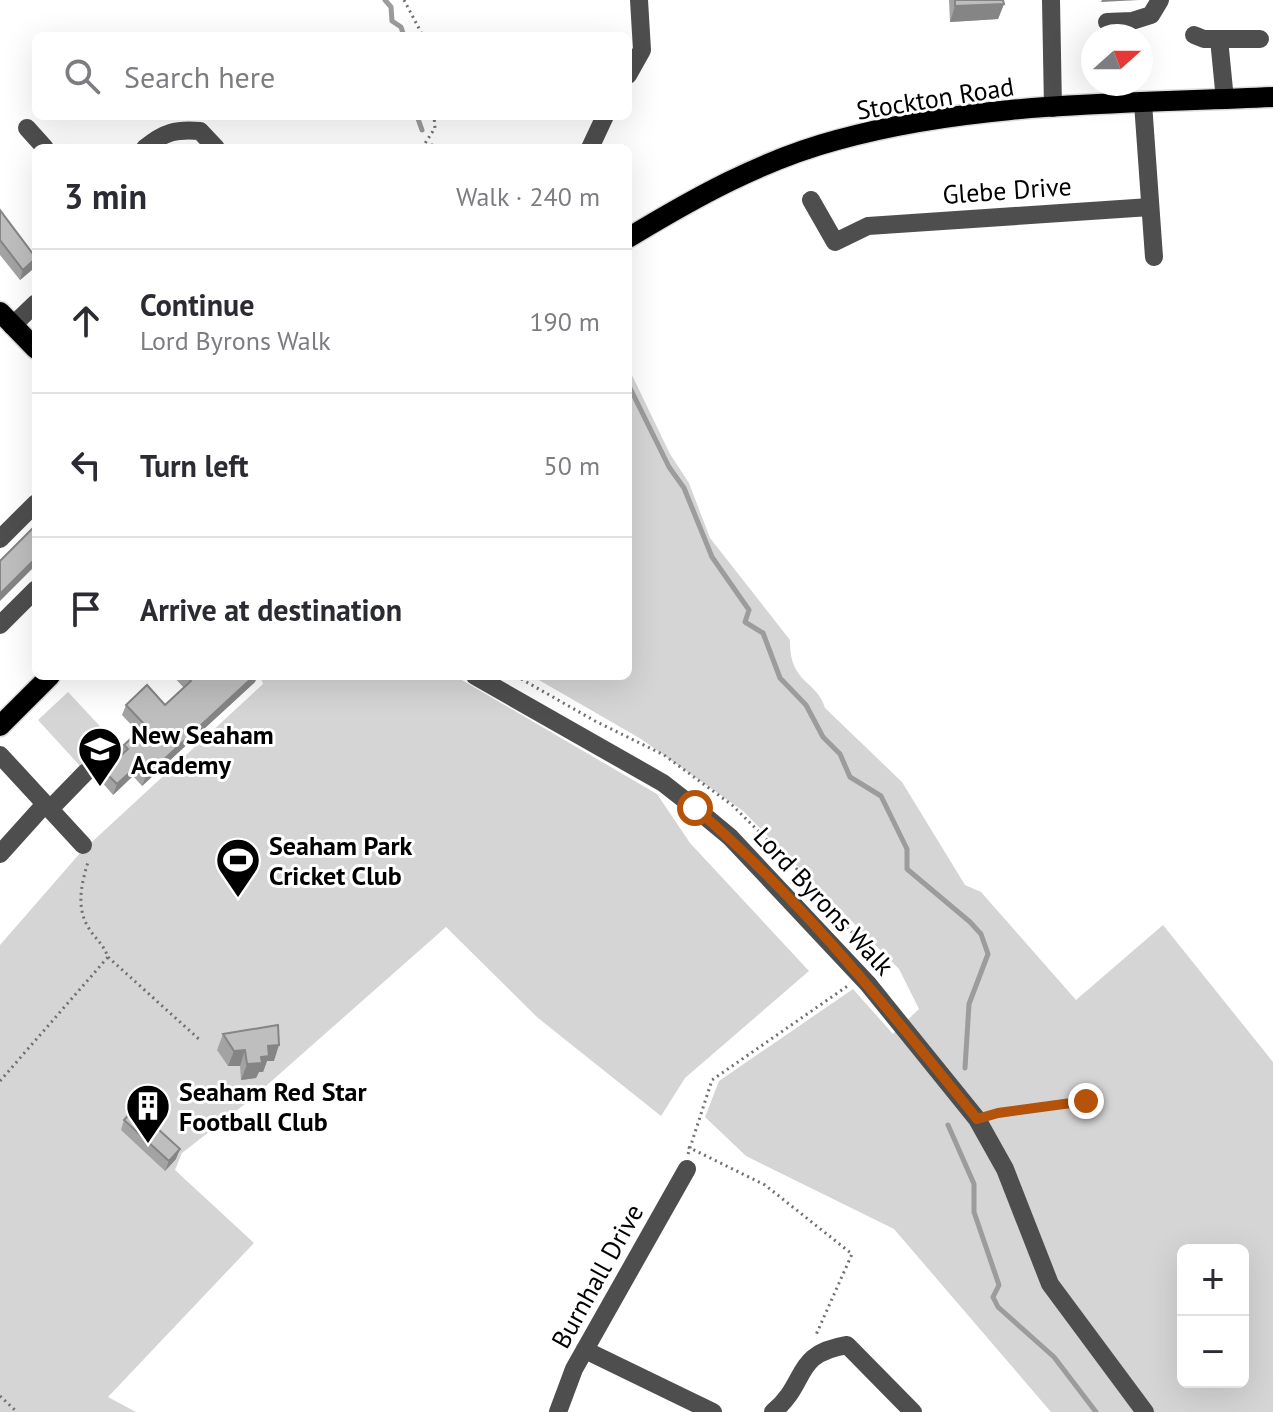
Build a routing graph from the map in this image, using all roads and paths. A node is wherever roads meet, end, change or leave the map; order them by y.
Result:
1 (404, 0) edge
2 (639, 0) edge
3 (1051, 0) edge
4 (1160, 0) edge
5 (1107, 22) dead end
6 (421, 32) edge
7 (1194, 35) dead end
8 (1219, 39) junction
9 (1260, 39) dead end
10 (632, 68) edge
11 (1273, 97) edge
12 (1225, 100) junction
13 (1143, 103) junction
14 (1053, 108) junction
15 (434, 120) edge
16 (603, 120) edge
17 (27, 128) dead end
18 (41, 144) edge
19 (150, 144) edge
20 (212, 144) edge
21 (425, 144) edge
22 (592, 144) edge
23 (811, 200) dead end
24 (1150, 207) junction
25 (632, 234) edge
26 (1154, 257) dead end
27 (32, 305) edge
28 (6, 319) edge
29 (32, 345) edge
30 (32, 507) edge
31 (0, 539) edge
32 (32, 593) edge
33 (0, 625) edge
34 (46, 680) edge
35 (482, 680) edge
36 (0, 726) edge
37 (0, 755) edge
38 (86, 772) dead end
39 (47, 807) junction
40 (83, 845) joint
41 (0, 854) edge
42 (108, 957) junction
43 (868, 984) junction
44 (201, 1041) dead end
45 (0, 1081) edge
46 (1086, 1101) dead end
47 (977, 1119) junction
48 (688, 1147) junction
49 (687, 1169) joint
50 (585, 1350) junction
51 (815, 1354) junction
52 (0, 1396) edge
53 (17, 1412) edge
54 (558, 1412) edge
55 (713, 1412) edge
56 (773, 1412) edge
57 (913, 1412) edge
58 (1145, 1412) edge

1 - 6 path
2 - 10 street
3 - 14 street
4 - 5 street
7 - 8 street
8 - 9 street
8 - 12 street
11 - 12 main road, Stockton Road
12 - 13 main road, Stockton Road
13 - 14 main road, Stockton Road
13 - 24 street
14 - 25 main road, Stockton Road
15 - 21 path
16 - 22 street
17 - 18 street
19 - 20 street
23 - 24 street, Glebe Drive
24 - 26 street
27 - 28 street
28 - 29 main road
30 - 31 street
32 - 33 street
34 - 36 main road
35 - 43 street, Lord Byrons Walk
37 - 39 street
38 - 39 street
39 - 40 street
39 - 41 street
40 - 42 path
42 - 44 path
42 - 45 path
43 - 47 street, Lord Byrons Walk
43 - 48 path
46 - 47 path
47 - 58 street, Lord Byrons Walk
48 - 49 path
48 - 51 path
49 - 50 street, Burnhall Drive
50 - 54 street, Burnhall Drive
50 - 55 street
51 - 56 street
51 - 57 street
52 - 53 path

